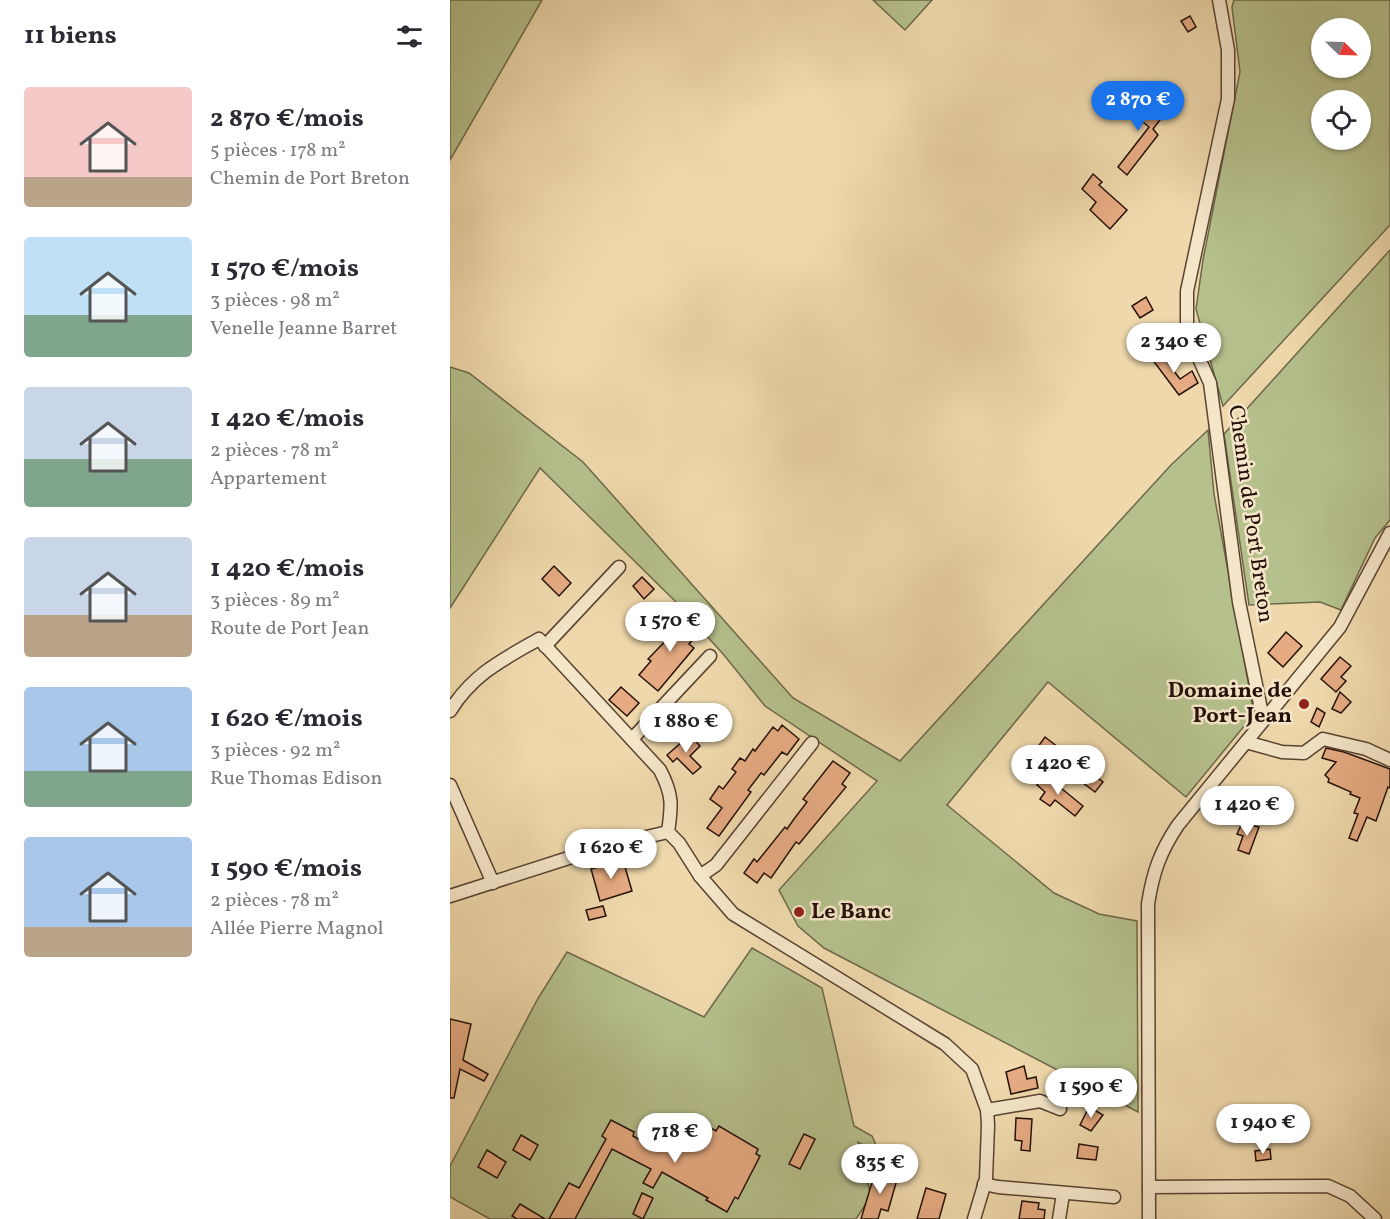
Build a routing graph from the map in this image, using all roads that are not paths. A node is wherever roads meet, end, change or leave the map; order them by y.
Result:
1 (1207, 0) edge
2 (1220, 6) edge
3 (1390, 533) edge
4 (619, 567) dead end
5 (545, 646) junction
6 (710, 656) dead end
7 (450, 711) edge
8 (1267, 717) junction
9 (632, 739) junction
10 (1246, 742) junction
11 (812, 743) dead end
12 (1390, 760) edge
13 (450, 785) edge
14 (668, 832) junction
15 (700, 876) junction
16 (493, 883) junction
17 (450, 896) edge
18 (1060, 1109) dead end
19 (987, 1110) junction
20 (984, 1184) junction
21 (1149, 1186) junction
22 (1063, 1194) junction
23 (1114, 1197) dead end
24 (974, 1219) edge
25 (1059, 1219) edge
26 (1149, 1219) edge
27 (1375, 1219) edge

1 - 2 street
2 - 8 street, Chemin de Port Breton
3 - 8 street
4 - 5 street
5 - 7 street
5 - 9 street
6 - 9 street
8 - 10 street
9 - 14 street
10 - 12 street
10 - 21 street
11 - 15 street
13 - 16 street
14 - 15 street
14 - 16 street
15 - 19 street
16 - 17 street
18 - 19 street
19 - 20 street
20 - 22 street
20 - 24 street
21 - 26 street
21 - 27 street
22 - 23 street
22 - 25 street

